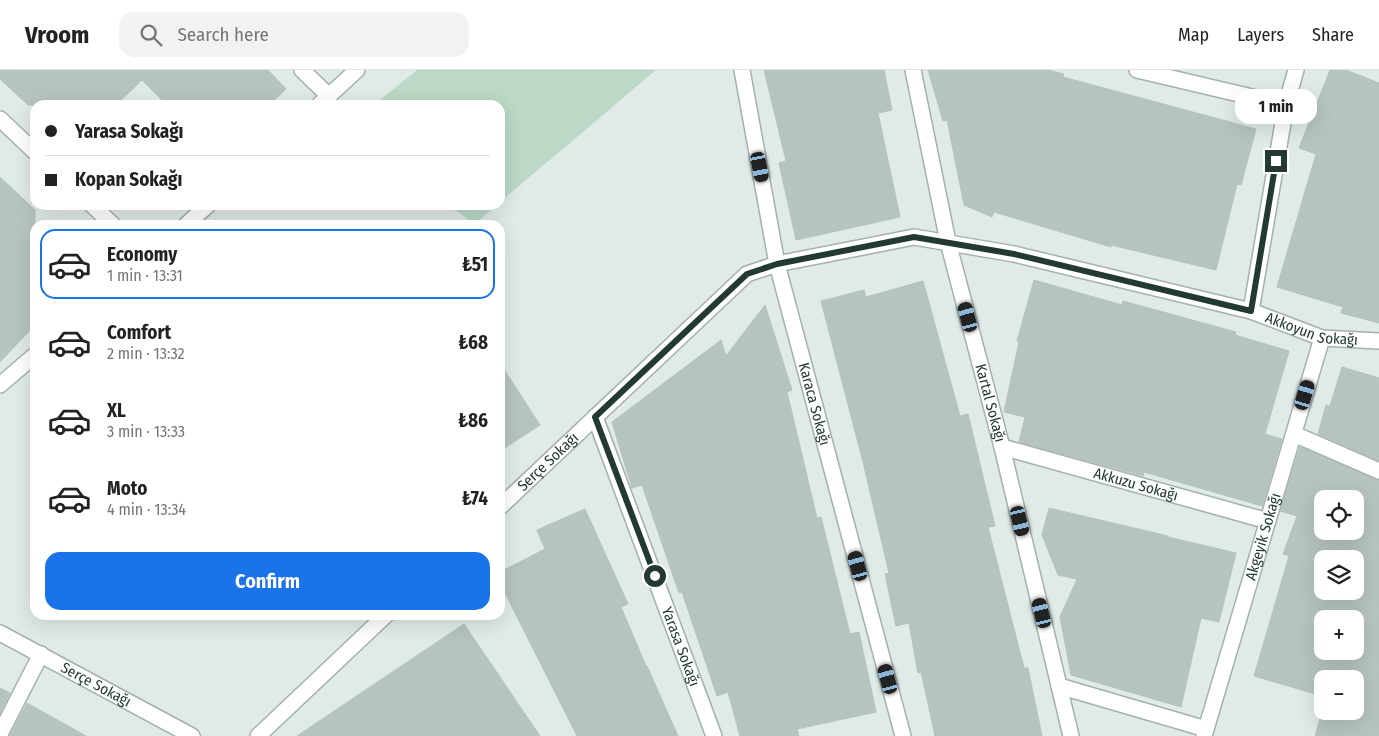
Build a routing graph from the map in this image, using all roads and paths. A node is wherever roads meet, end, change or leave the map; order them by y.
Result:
1 (302, 70) edge
2 (357, 70) edge
3 (742, 70) edge
4 (912, 70) edge
5 (1137, 70) edge
6 (1296, 70) edge
7 (324, 100) edge
8 (1286, 105) junction
9 (0, 119) edge
10 (30, 147) edge
11 (97, 210) edge
12 (202, 210) edge
13 (108, 220) edge
14 (192, 220) edge
15 (948, 242) junction
16 (777, 264) junction
17 (1251, 311) junction
18 (1322, 338) junction
19 (1379, 341) edge
20 (30, 360) edge
21 (0, 385) edge
22 (595, 417) junction
23 (1294, 434) junction
24 (1002, 448) junction
25 (1379, 471) edge
26 (505, 502) edge
27 (1268, 521) junction
28 (381, 620) edge
29 (0, 633) edge
30 (41, 654) junction
31 (1060, 686) junction
32 (1205, 732) edge
33 (0, 734) edge
34 (192, 736) edge
35 (258, 736) edge
36 (714, 736) edge
37 (903, 736) edge
38 (1072, 736) edge

1 - 7 street
2 - 7 street
3 - 16 street, Karaca Sokağı
4 - 15 street, Kartal Sokağı
5 - 8 street
6 - 8 street
8 - 17 street
9 - 10 street
11 - 13 street
12 - 14 street
15 - 16 street, Akkoyun Sokağı
15 - 17 street, Akkoyun Sokağı
15 - 24 street, Kartal Sokağı
16 - 22 street, Serçe Sokağı
16 - 37 street, Karaca Sokağı
17 - 18 street, Akkoyun Sokağı
18 - 19 street, Akkoyun Sokağı
18 - 23 street, Akgeyik Sokağı
20 - 21 street
22 - 26 street, Serçe Sokağı
22 - 36 street, Yarasa Sokağı
23 - 25 street
23 - 27 street, Akgeyik Sokağı
24 - 27 street, Akkuzu Sokağı
24 - 31 street, Kartal Sokağı
27 - 32 street, Akgeyik Sokağı
28 - 35 street
29 - 30 street, Serçe Sokağı
30 - 33 street
30 - 34 street, Serçe Sokağı
31 - 32 street
31 - 38 street, Kartal Sokağı

